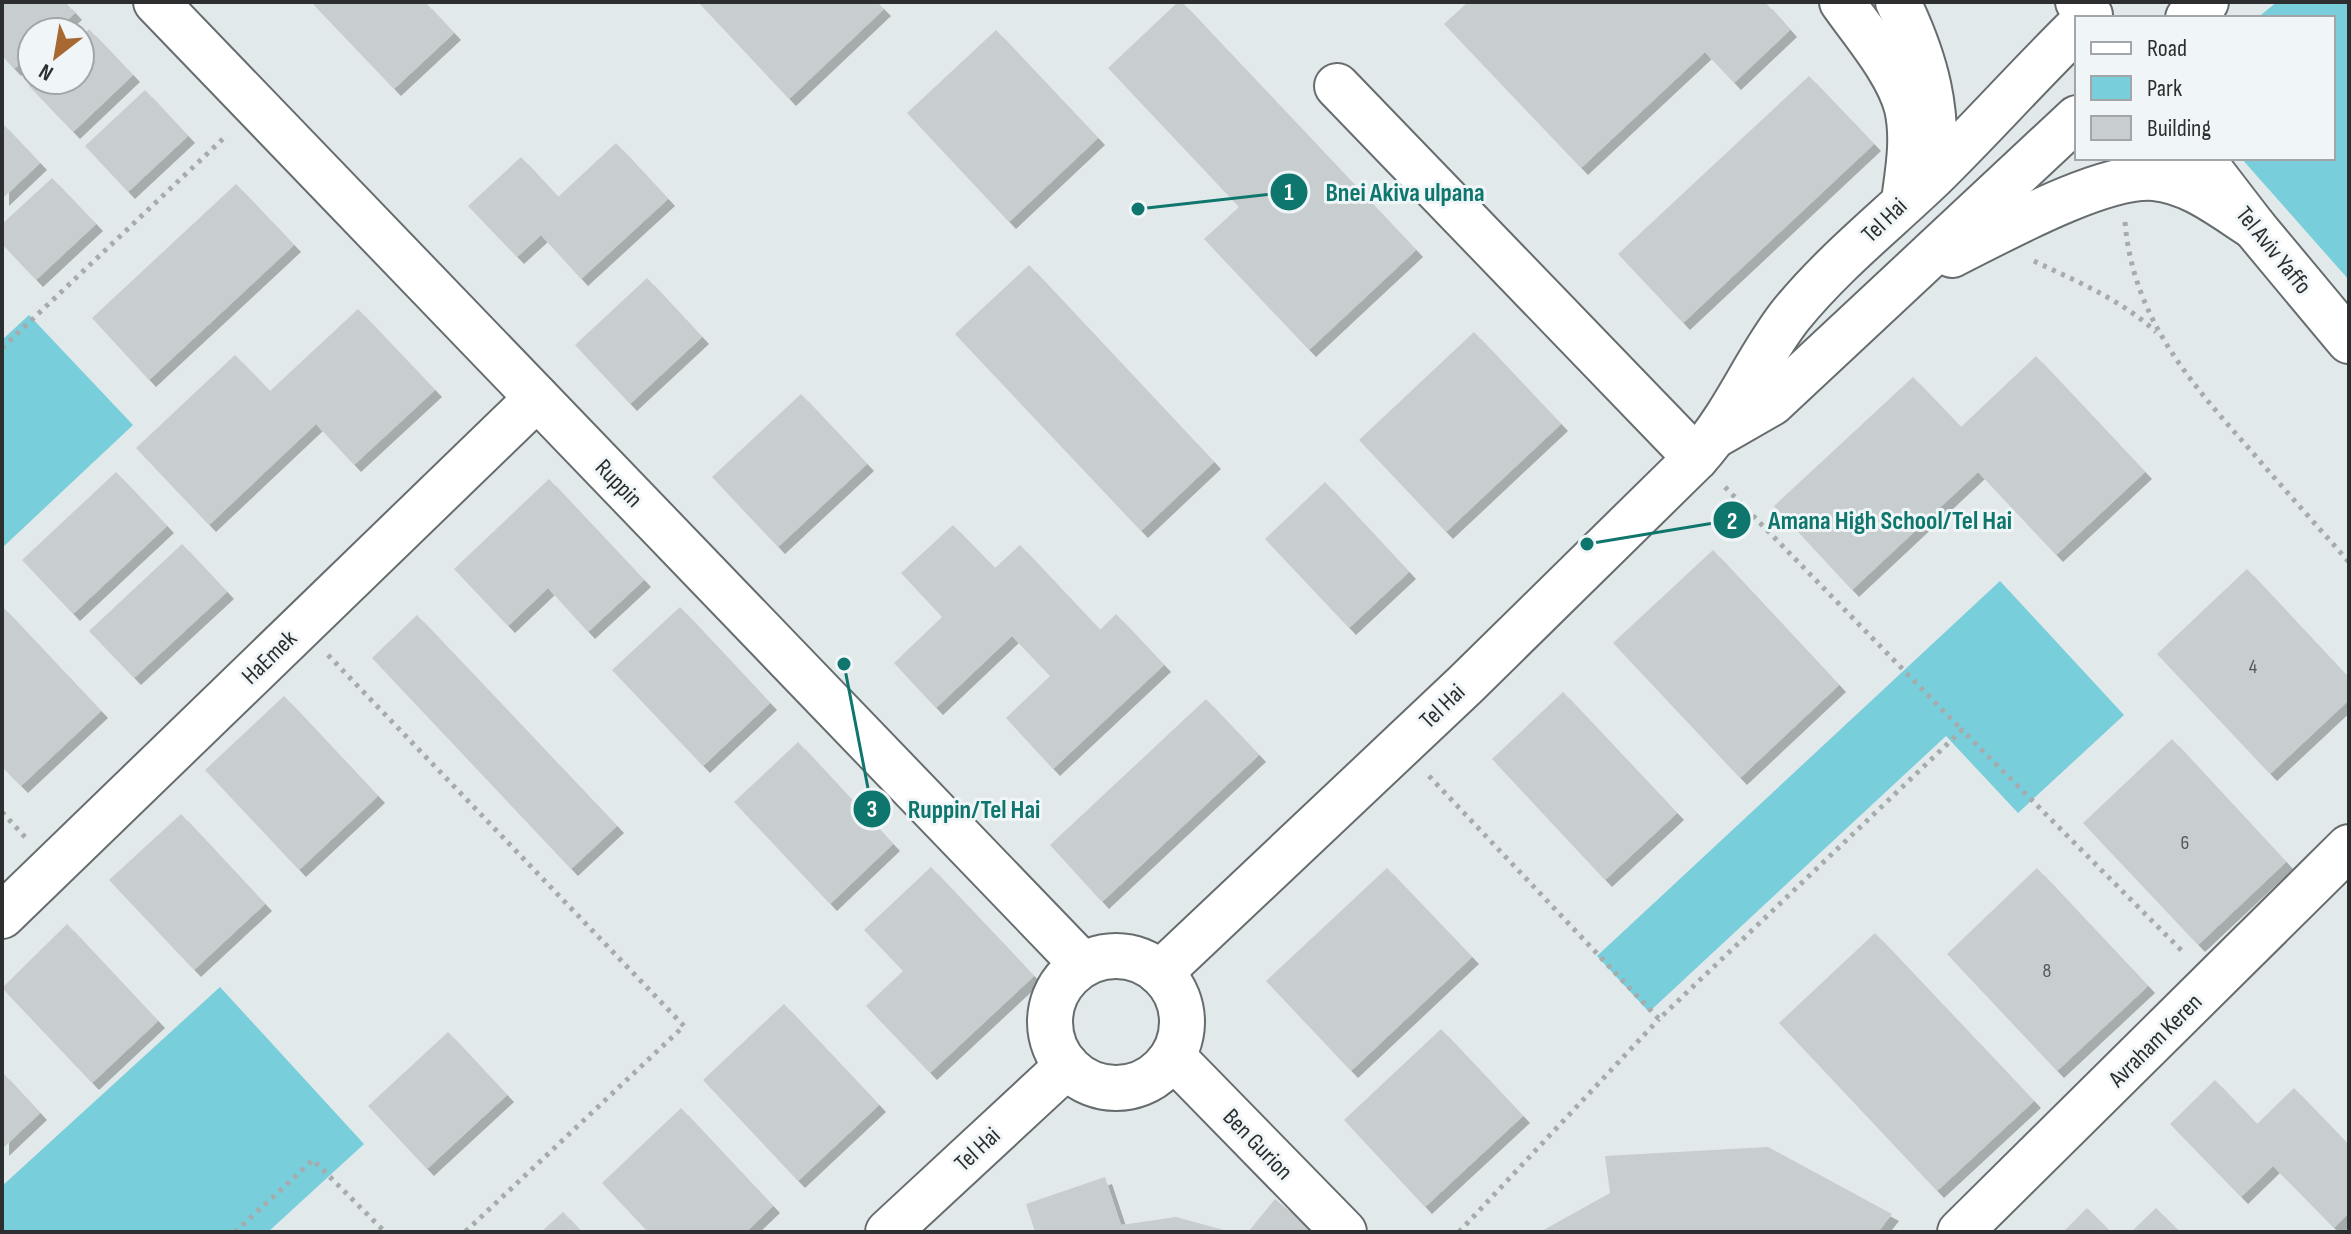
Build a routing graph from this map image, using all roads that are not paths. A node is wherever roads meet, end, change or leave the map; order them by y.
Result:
1 (156, 2) edge
2 (1842, 2) edge
3 (1898, 2) edge
4 (2206, 2) edge
5 (2190, 16) edge
6 (2075, 27) edge
7 (1337, 86) dead end
8 (2075, 120) edge
9 (2203, 160) edge
10 (1918, 189) junction
11 (2254, 227) junction
12 (1910, 276) junction
13 (2349, 341) edge
14 (537, 398) junction
15 (1707, 446) junction
16 (2349, 847) edge
17 (2, 916) edge
18 (1082, 964) junction
19 (1160, 973) junction
20 (1173, 1057) junction
21 (1067, 1066) junction
22 (888, 1232) edge
23 (1344, 1232) edge
24 (1960, 1232) edge

1 - 14 main road, Ruppin
2 - 10 main road
3 - 10 main road
4 - 5 main road
6 - 10 main road, Tel Hai
7 - 15 main road
8 - 12 main road, Tel Hai
9 - 11 main road, Tel Aviv Yaffo
10 - 15 main road, Tel Hai
11 - 12 main road
11 - 13 main road, Tel Aviv Yaffo
12 - 15 main road, Tel Hai
14 - 17 main road, HaEmek
14 - 18 main road, Ruppin
15 - 19 main road, Tel Hai
16 - 24 main road, Avraham Keren
18 - 19 main road
18 - 21 main road
19 - 20 main road
20 - 21 main road
20 - 23 main road, Ben Gurion
21 - 22 main road, Tel Hai

